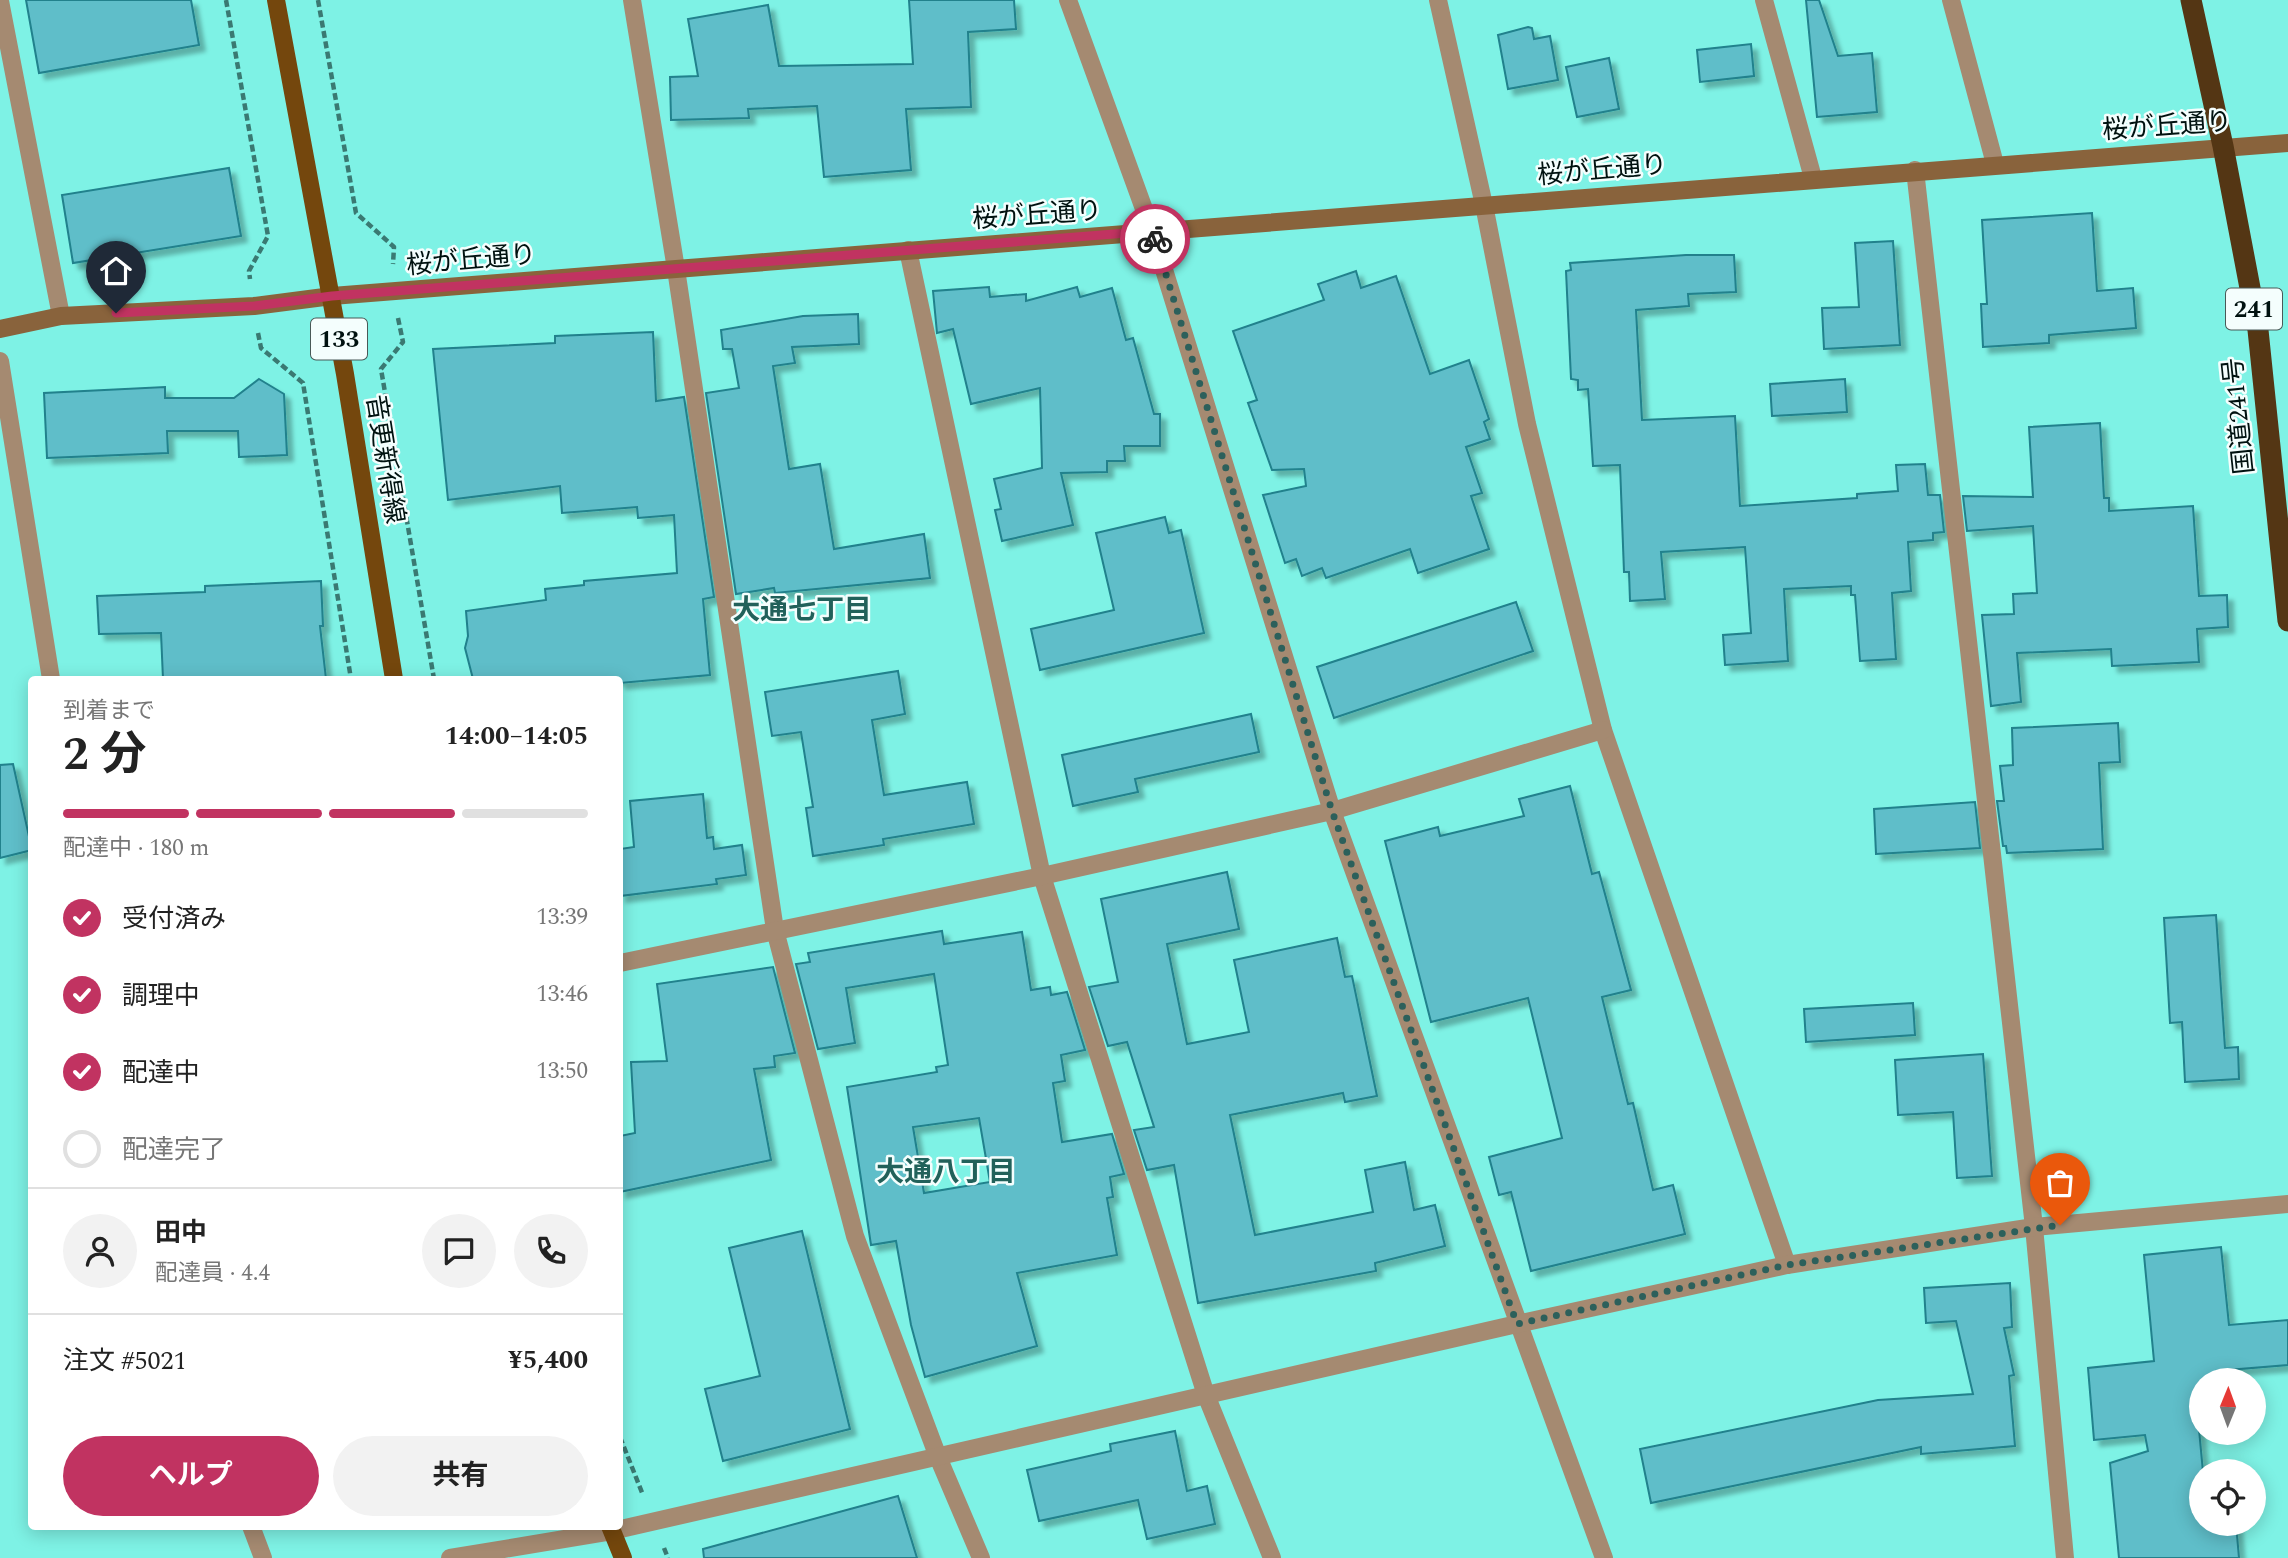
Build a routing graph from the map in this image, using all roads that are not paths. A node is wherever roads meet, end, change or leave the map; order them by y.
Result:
1 (276, 0) edge
2 (632, 0) edge
3 (1068, 0) edge
4 (1438, 0) edge
5 (1764, 0) edge
6 (1951, 0) edge
7 (2191, 0) edge
8 (0, 1) edge
9 (2288, 143) edge
10 (2224, 146) junction
11 (1995, 164) junction
12 (1915, 170) junction
13 (1813, 178) junction
14 (1484, 205) junction
15 (1152, 231) junction
16 (908, 250) junction
17 (676, 268) junction
18 (332, 296) junction
19 (61, 316) junction
20 (0, 329) edge
21 (0, 361) edge
22 (2288, 621) edge
23 (51, 676) edge
24 (394, 676) edge
25 (1603, 730) junction
26 (1332, 811) junction
27 (1042, 876) junction
28 (775, 930) junction
29 (623, 962) edge
30 (2288, 1204) edge
31 (2034, 1227) junction
32 (1787, 1265) junction
33 (1517, 1324) junction
34 (1206, 1395) junction
35 (938, 1457) junction
36 (623, 1527) edge
37 (252, 1530) edge
38 (605, 1530) edge
39 (611, 1530) edge
40 (263, 1558) edge
41 (450, 1558) edge
42 (624, 1558) edge
43 (981, 1558) edge
44 (1272, 1558) edge
45 (1604, 1558) edge
46 (2065, 1558) edge

1 - 18 main road, 音更新得線 / 133
2 - 17 street
3 - 15 street
4 - 14 street
5 - 13 street
6 - 11 street
7 - 10 highway, 国道241号 / 241
8 - 19 street
9 - 10 street, 桜が丘通り
10 - 11 street, 桜が丘通り
10 - 22 highway, 国道241号 / 241
11 - 12 street, 桜が丘通り
12 - 13 street, 桜が丘通り
12 - 31 street
13 - 14 street, 桜が丘通り
14 - 15 street, 桜が丘通り
14 - 25 street
15 - 16 street, 桜が丘通り
15 - 26 street
16 - 17 street, 桜が丘通り
16 - 27 street
17 - 18 street, 桜が丘通り
17 - 28 street
18 - 19 street, 桜が丘通り
18 - 24 main road, 音更新得線 / 133
19 - 20 street, 桜が丘通り
21 - 23 street
25 - 26 street
25 - 32 street
26 - 27 street
26 - 33 street
27 - 28 street
27 - 34 street
28 - 29 street
28 - 35 street
30 - 31 street
31 - 32 street
31 - 46 street
32 - 33 street
33 - 34 street
33 - 45 street
34 - 35 street
34 - 44 street
35 - 36 street
35 - 43 street
37 - 40 street
38 - 41 street
39 - 42 main road

